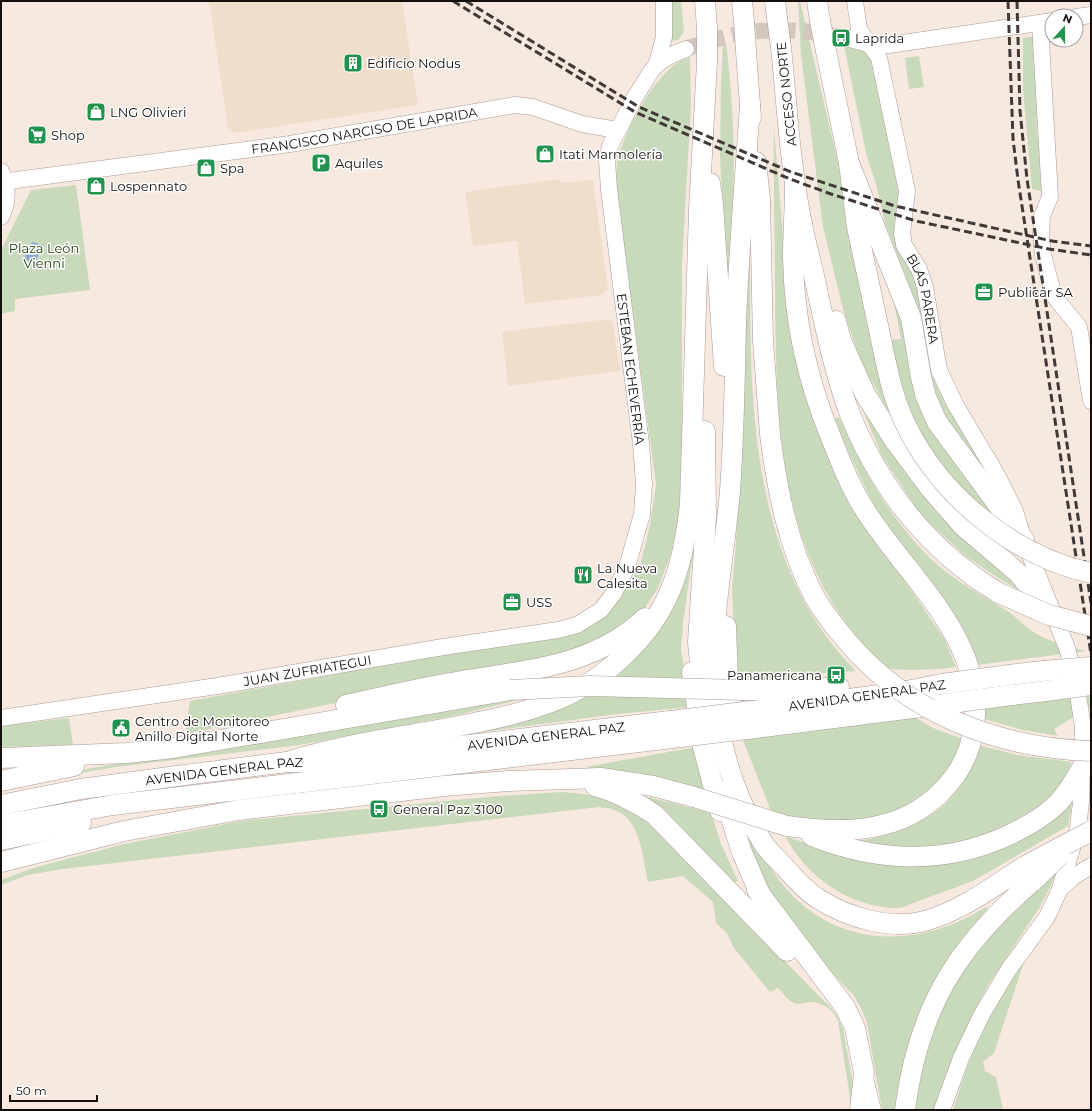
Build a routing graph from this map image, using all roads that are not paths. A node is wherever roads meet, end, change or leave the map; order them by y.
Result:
1 (664, 1) edge
2 (705, 1) edge
3 (742, 1) edge
4 (855, 1) edge
5 (819, 8) edge
6 (776, 9) edge
7 (1044, 22) edge
8 (846, 38) tunnel mouth
9 (868, 44) junction
10 (1047, 48) edge
11 (686, 49) tunnel mouth
12 (658, 63) junction
13 (750, 105) junction
14 (617, 130) junction
15 (704, 142) junction
16 (849, 164) junction
17 (3, 178) edge
18 (795, 186) junction
19 (1, 217) edge
20 (801, 224) junction
21 (697, 331) junction
22 (1091, 401) edge
23 (732, 434) junction
24 (1024, 540) junction
25 (1091, 573) edge
26 (670, 592) junction
27 (606, 603) joint
28 (1054, 616) junction
29 (1091, 626) edge
30 (1091, 667) edge
31 (941, 684) junction
32 (1091, 685) edge
33 (1, 718) edge
34 (746, 721) junction
35 (671, 730) junction
36 (263, 732) junction
37 (127, 753) junction
38 (1, 758) edge
39 (1087, 760) edge
40 (287, 762) junction
41 (570, 780) junction
42 (1, 781) edge
43 (207, 793) junction
44 (1, 805) edge
45 (1, 825) edge
46 (787, 826) junction
47 (1084, 835) edge
48 (1, 840) edge
49 (7, 862) edge
50 (1091, 866) edge
51 (1029, 873) junction
52 (1060, 890) junction
53 (829, 988) junction
54 (864, 1073) junction
55 (860, 1110) edge
56 (873, 1110) edge
57 (905, 1110) edge
58 (942, 1110) edge

1 - 12 street
2 - 15 highway, bridge
3 - 13 highway, bridge
4 - 9 street, BLAS PARERA
5 - 16 highway, bridge
6 - 18 highway, ACCESO NORTE, bridge
7 - 9 street
8 - 9 street
9 - 24 street, BLAS PARERA
10 - 22 street
11 - 12 street
12 - 14 street
13 - 23 highway
13 - 39 highway, bridge
14 - 17 street, FRANCISCO NARCISO DE LAPRIDA
14 - 27 street, ESTEBAN ECHEVERRÍA
15 - 21 highway
15 - 23 highway
16 - 24 highway
16 - 25 highway, bridge
17 - 19 street
18 - 20 highway
18 - 46 highway
20 - 28 highway
20 - 29 highway, bridge
21 - 26 highway
21 - 53 highway
23 - 51 highway
24 - 28 street, BLAS PARERA
26 - 36 highway
26 - 40 highway
27 - 33 street, JUAN ZUFRIATEGUI
28 - 39 street, BLAS PARERA
30 - 31 highway, AVENIDA GENERAL PAZ, bridge
31 - 34 highway, AVENIDA GENERAL PAZ
31 - 36 highway, bridge
32 - 34 highway, AVENIDA GENERAL PAZ, bridge
34 - 35 highway, AVENIDA GENERAL PAZ, bridge
35 - 40 highway, AVENIDA GENERAL PAZ
35 - 43 highway, AVENIDA GENERAL PAZ
36 - 37 highway
37 - 38 highway
37 - 42 highway
39 - 46 highway
39 - 47 street, BLAS PARERA
40 - 44 highway, AVENIDA GENERAL PAZ
41 - 46 highway, bridge
41 - 49 highway
41 - 53 highway
43 - 45 highway, AVENIDA GENERAL PAZ
43 - 48 highway
47 - 51 highway, bridge
47 - 52 street, BLAS PARERA
50 - 52 street
51 - 57 highway
52 - 58 street
53 - 54 highway
54 - 55 highway
54 - 56 street

